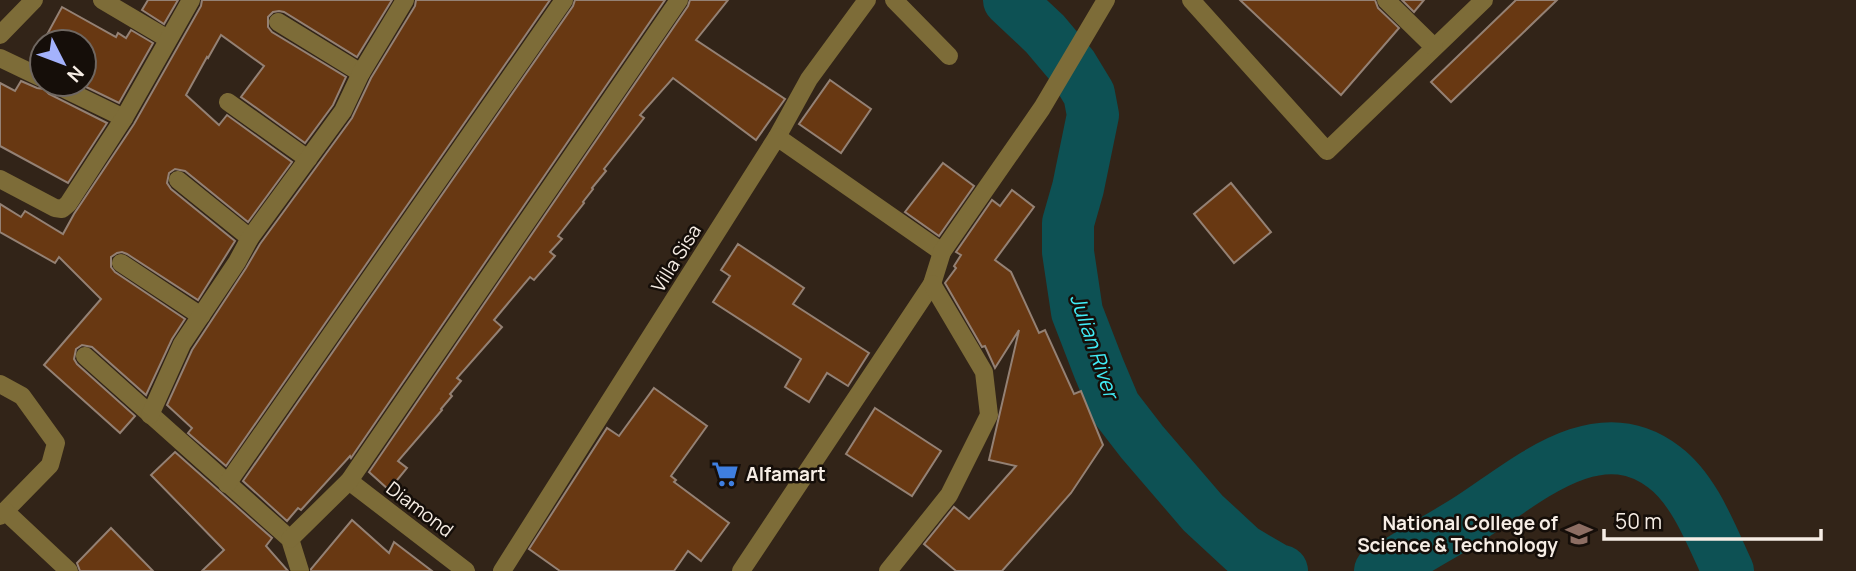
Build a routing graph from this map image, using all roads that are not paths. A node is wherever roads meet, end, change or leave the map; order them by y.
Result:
1 (34, 0) edge
2 (102, 0) edge
3 (191, 0) edge
4 (405, 0) edge
5 (564, 0) edge
6 (679, 0) edge
7 (867, 0) edge
8 (894, 0) edge
9 (1106, 0) edge
10 (1191, 0) edge
11 (1386, 0) edge
12 (1483, 0) edge
13 (278, 22) dead end
14 (0, 35) edge
15 (168, 39) junction
16 (1434, 47) junction
17 (949, 56) dead end
18 (0, 58) edge
19 (28, 71) edge
20 (361, 73) junction
21 (83, 98) edge
22 (228, 102) dead end
23 (124, 118) junction
24 (777, 137) junction
25 (309, 159) junction
26 (0, 179) edge
27 (178, 180) dead end
28 (250, 238) junction
29 (942, 252) junction
30 (121, 263) dead end
31 (932, 285) junction
32 (201, 316) junction
33 (85, 356) dead end
34 (0, 384) edge
35 (150, 415) junction
36 (349, 481) junction
37 (227, 484) junction
38 (2, 513) edge
39 (290, 540) junction
40 (69, 571) edge
41 (300, 571) edge
42 (466, 571) edge
43 (502, 571) edge
44 (741, 571) edge
45 (888, 571) edge

1 - 14 street
2 - 15 street
3 - 15 street
4 - 20 street
5 - 37 street
6 - 36 street
7 - 24 street, Villa Sisa
8 - 17 street
9 - 29 street
10 - 16 street
11 - 16 street
12 - 16 street
13 - 20 street
15 - 23 street
18 - 19 street
20 - 25 street
21 - 23 street
22 - 25 street
23 - 26 street
24 - 29 street
24 - 43 street, Villa Sisa
25 - 28 street
27 - 28 street
28 - 32 street
29 - 31 street
30 - 32 street
31 - 44 street
31 - 45 street
32 - 35 street
33 - 35 street
34 - 38 street
35 - 37 street
36 - 39 street
36 - 42 street, Diamond
37 - 39 street
38 - 40 street
39 - 41 street

